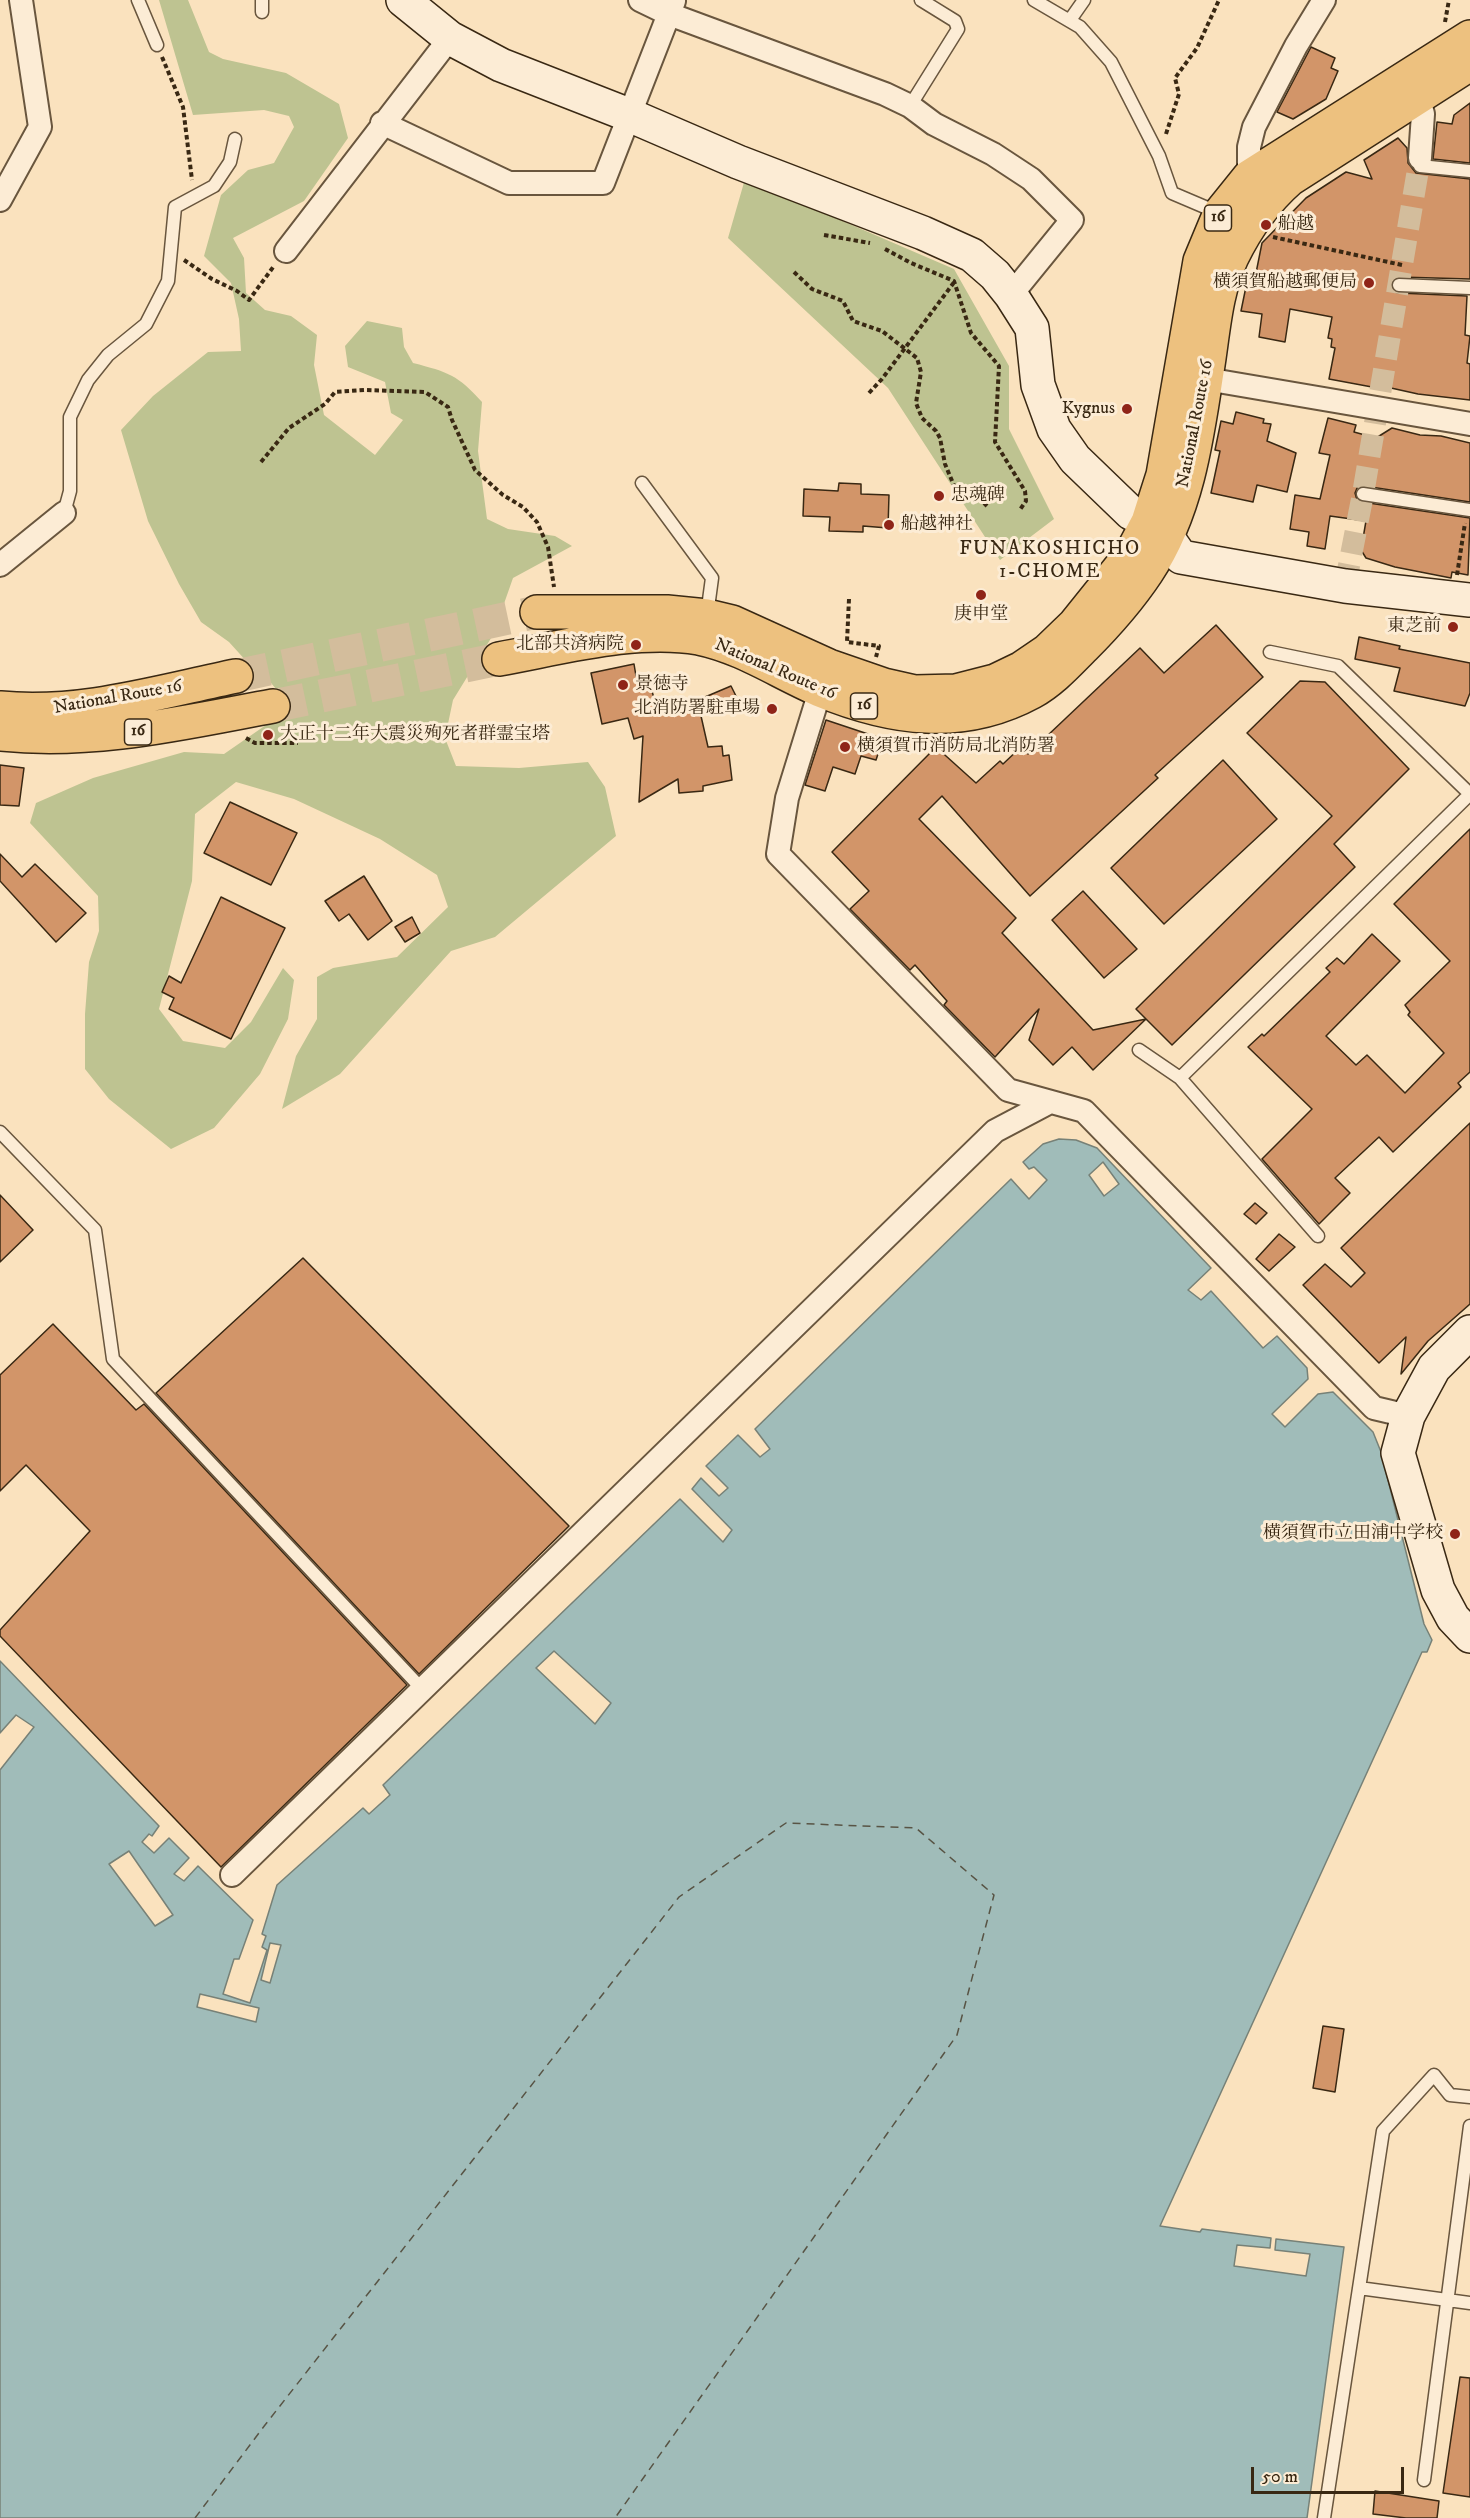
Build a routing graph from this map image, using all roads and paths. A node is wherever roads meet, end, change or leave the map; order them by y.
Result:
1 (21, 0) edge
2 (138, 0) edge
3 (403, 0) edge
4 (640, 0) edge
5 (921, 0) edge
6 (1034, 0) edge
7 (1084, 0) edge
8 (1219, 0) edge
9 (1324, 0) edge
10 (672, 7) edge
11 (1070, 20) junction
12 (1470, 37) edge
13 (450, 38) junction
14 (157, 45) joint
15 (1470, 64) edge
16 (1418, 96) junction
17 (910, 106) junction
18 (629, 115) junction
19 (382, 123) junction
20 (235, 139) dead end
21 (1159, 156) junction
22 (1420, 162) joint
23 (1470, 171) edge
24 (1249, 177) junction
25 (194, 196) junction
26 (0, 200) edge
27 (1220, 213) junction
28 (1265, 235) dead end
29 (824, 236) dead end
30 (286, 251) joint
31 (171, 252) junction
32 (1402, 265) dead end
33 (794, 272) dead end
34 (954, 280) junction
35 (963, 281) dead end
36 (1399, 285) dead end
37 (1470, 288) edge
38 (1011, 295) junction
39 (905, 349) junction
40 (1206, 378) junction
41 (869, 393) dead end
42 (1470, 424) edge
43 (261, 462) dead end
44 (642, 483) dead end
45 (1363, 494) dead end
46 (987, 506) dead end
47 (1469, 510) edge
48 (1019, 512) dead end
49 (64, 513) joint
50 (1157, 529) junction
51 (0, 565) edge
52 (1462, 592) edge
53 (849, 599) dead end
54 (546, 600) joint
55 (703, 627) junction
56 (1270, 652) dead end
57 (499, 658) tunnel mouth
58 (874, 664) dead end
59 (236, 676) tunnel mouth
60 (824, 678) junction
61 (152, 694) junction
62 (273, 706) tunnel mouth
63 (0, 708) edge
64 (158, 728) junction
65 (0, 734) edge
66 (241, 734) dead end
67 (298, 743) dead end
68 (1470, 794) edge
69 (1139, 1050) dead end
70 (1179, 1078) junction
71 (1050, 1102) junction
72 (0, 1132) edge
73 (1318, 1236) dead end
74 (1470, 1332) edge
75 (1408, 1416) junction
76 (1470, 1636) edge
77 (422, 1689) junction
78 (232, 1875) dead end
79 (1470, 2097) edge
80 (1470, 2127) edge
81 (1359, 2288) junction
82 (1447, 2300) junction
83 (1470, 2303) edge
84 (1424, 2480) dead end
85 (1324, 2518) edge

1 - 26 street
2 - 14 lane
3 - 13 street
4 - 10 street
5 - 17 lane
6 - 11 lane
7 - 11 lane
8 - 21 path
9 - 24 street
10 - 17 street
10 - 18 street
11 - 21 lane
12 - 24 highway, National Route 16 / 16
13 - 18 street
13 - 19 street
14 - 25 path
15 - 16 highway, National Route 16 / 16
16 - 22 street
16 - 40 highway, National Route 16 / 16
17 - 38 street
18 - 19 street
18 - 38 street
19 - 30 street
20 - 25 lane
21 - 27 lane
22 - 23 lane
24 - 27 highway, National Route 16 / 16
25 - 31 lane
27 - 50 highway, National Route 16 / 16
28 - 32 path
29 - 34 path
30 - 31 path
31 - 49 lane
33 - 39 path
34 - 35 path
34 - 39 path
34 - 48 path
36 - 37 lane
38 - 50 street
39 - 41 path
39 - 46 path
40 - 42 street
40 - 50 highway, National Route 16 / 16
43 - 54 path
44 - 55 lane
45 - 47 lane
47 - 52 path
49 - 51 street
50 - 52 street
50 - 60 highway, National Route 16 / 16
53 - 58 path
54 - 55 highway, National Route 16 / 16
55 - 57 highway, National Route 16 / 16
55 - 60 highway, National Route 16 / 16
56 - 68 lane
59 - 61 highway, National Route 16 / 16
60 - 71 street
61 - 63 highway, National Route 16 / 16
61 - 64 highway, 16
62 - 64 highway, National Route 16 / 16
64 - 65 highway, National Route 16 / 16
66 - 67 path
68 - 70 lane
69 - 70 lane
70 - 73 lane
71 - 75 street
71 - 77 street
72 - 77 lane
74 - 75 street
75 - 76 street
77 - 78 street
79 - 81 lane
80 - 82 lane
81 - 82 lane
81 - 85 lane
82 - 83 lane
82 - 84 lane

